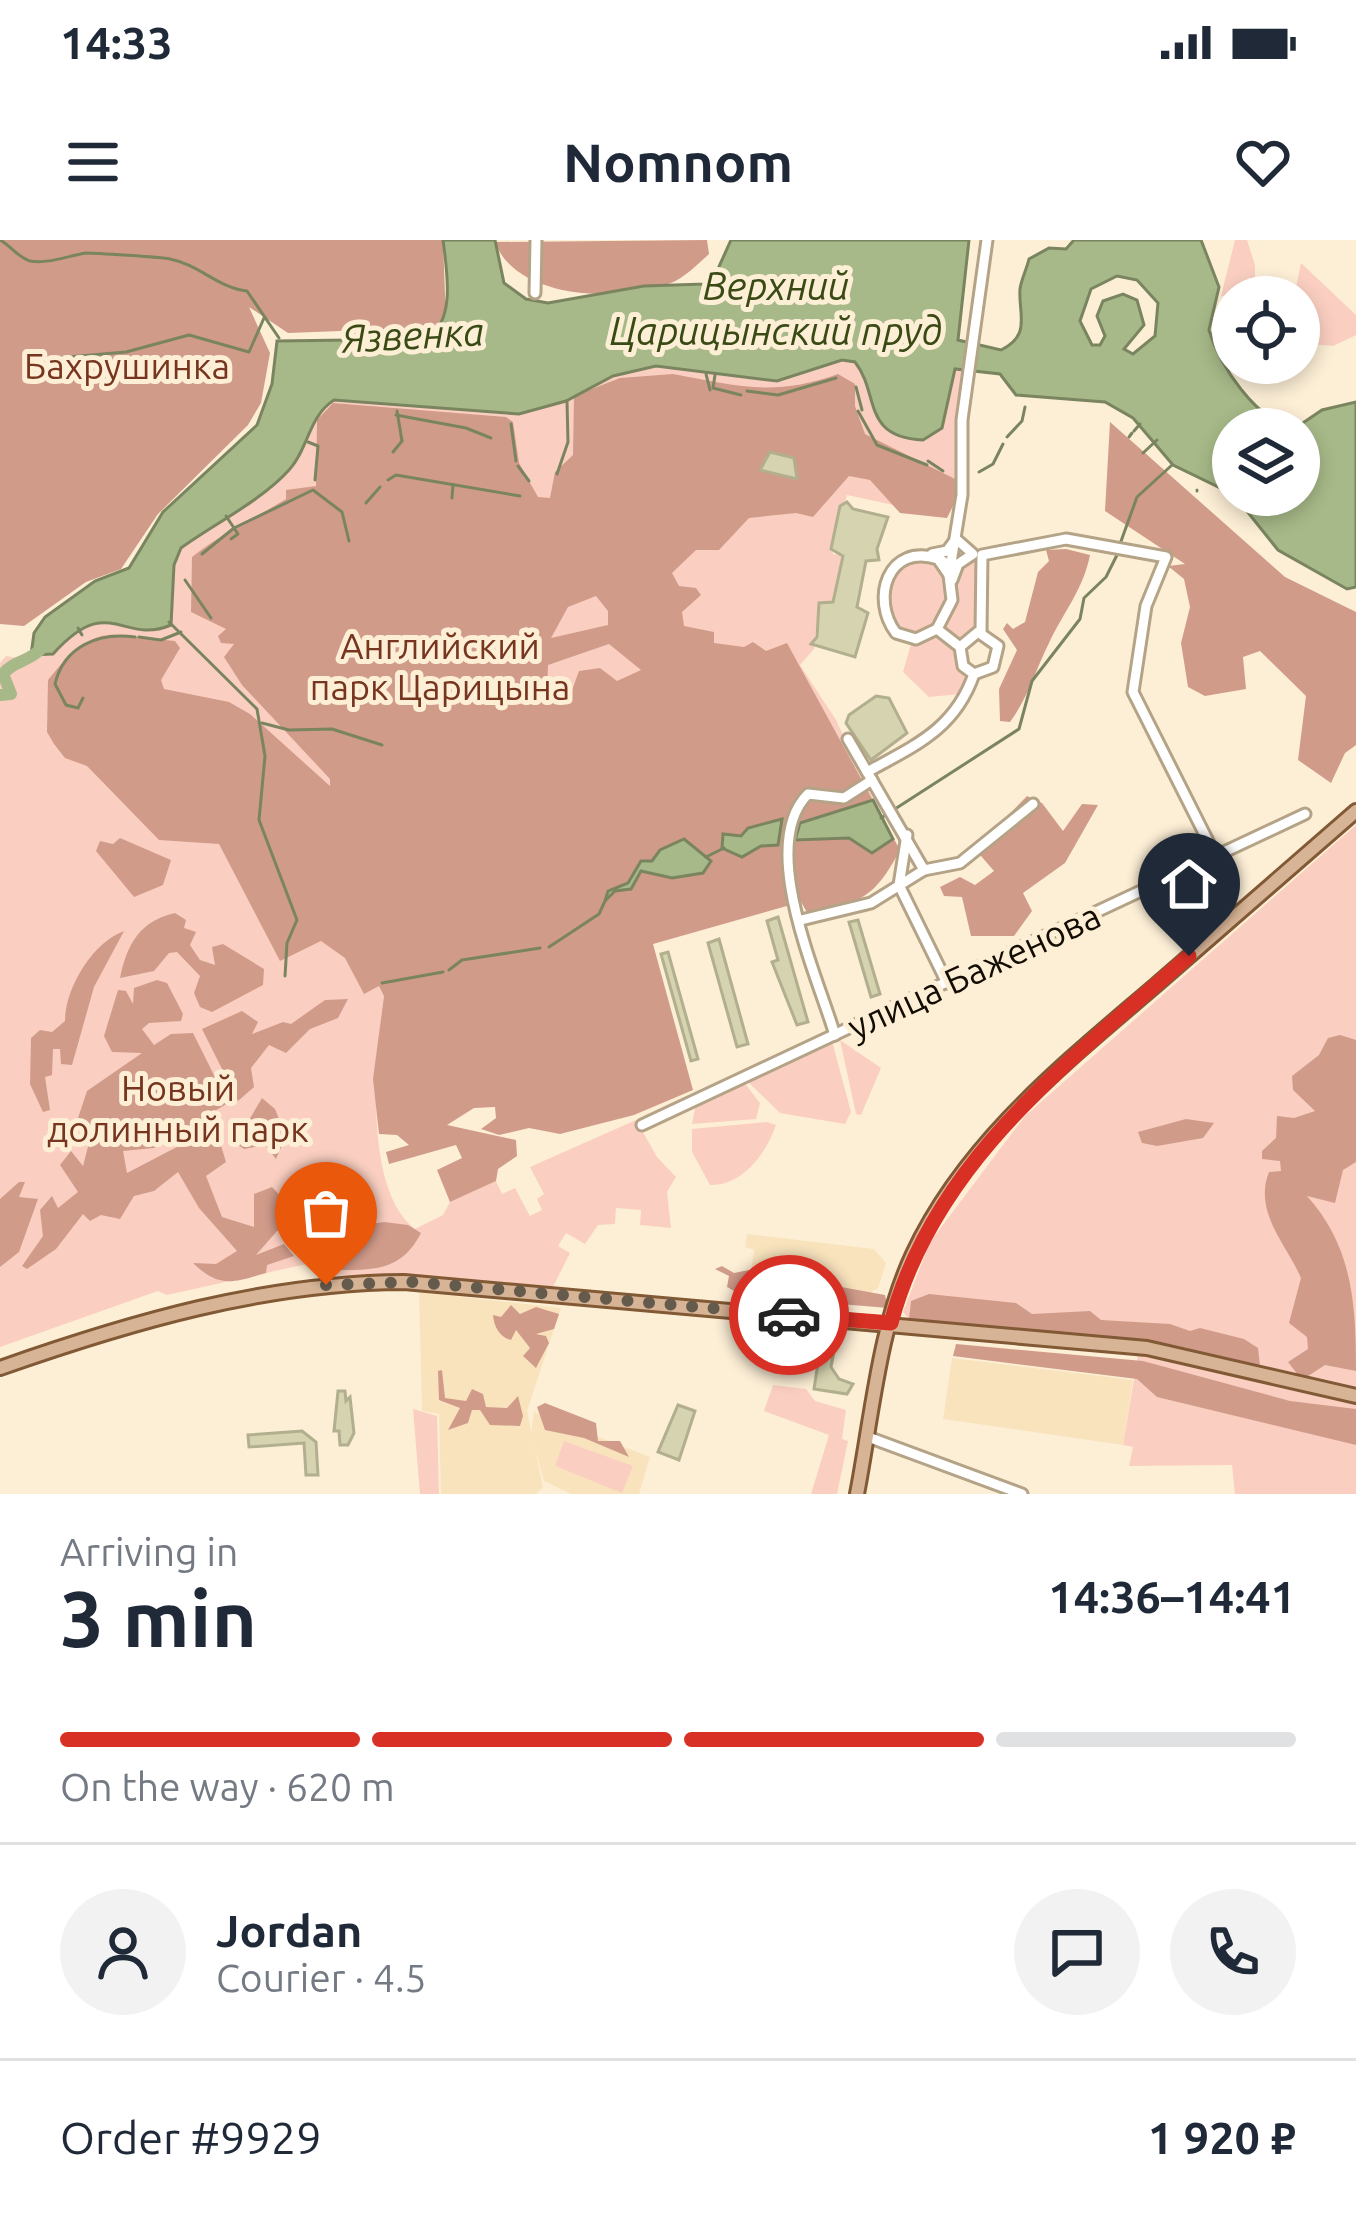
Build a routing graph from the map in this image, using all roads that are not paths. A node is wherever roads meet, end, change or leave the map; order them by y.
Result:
1 (536, 240) edge
2 (987, 240) edge
3 (535, 293) dead end
4 (959, 539) junction
5 (978, 556) junction
6 (954, 558) junction
7 (939, 559) junction
8 (949, 574) junction
9 (937, 629) junction
10 (981, 632) junction
11 (960, 647) junction
12 (974, 674) junction
13 (848, 739) dead end
14 (873, 781) junction
15 (1033, 804) dead end
16 (1356, 811) edge
17 (1305, 814) dead end
18 (907, 835) junction
19 (1215, 855) junction
20 (924, 870) junction
21 (899, 886) junction
22 (1228, 897) dead end
23 (801, 920) junction
24 (947, 983) junction
25 (835, 1035) junction
26 (642, 1125) dead end
27 (891, 1323) junction
28 (0, 1368) edge
29 (1356, 1396) edge
30 (868, 1437) junction
31 (857, 1494) edge
32 (1022, 1494) edge

1 - 3 street
2 - 4 street
4 - 5 street
4 - 6 street
4 - 7 street
5 - 6 street
5 - 8 street
5 - 10 street
5 - 19 street
6 - 7 street
6 - 8 street
7 - 8 street
7 - 9 street
8 - 9 street
9 - 11 street
10 - 11 street
10 - 12 street
11 - 12 street
12 - 14 street
13 - 14 street
14 - 18 street
14 - 23 street
15 - 20 street
16 - 27 main road
17 - 19 street, улица Баженова
18 - 20 street
18 - 21 street
19 - 22 street
19 - 24 street, улица Баженова
20 - 21 street
21 - 23 street
21 - 24 street
23 - 25 street
24 - 25 street, улица Баженова
25 - 26 street, улица Баженова
27 - 28 main road
27 - 29 main road
27 - 30 main road
30 - 31 main road
30 - 32 street

